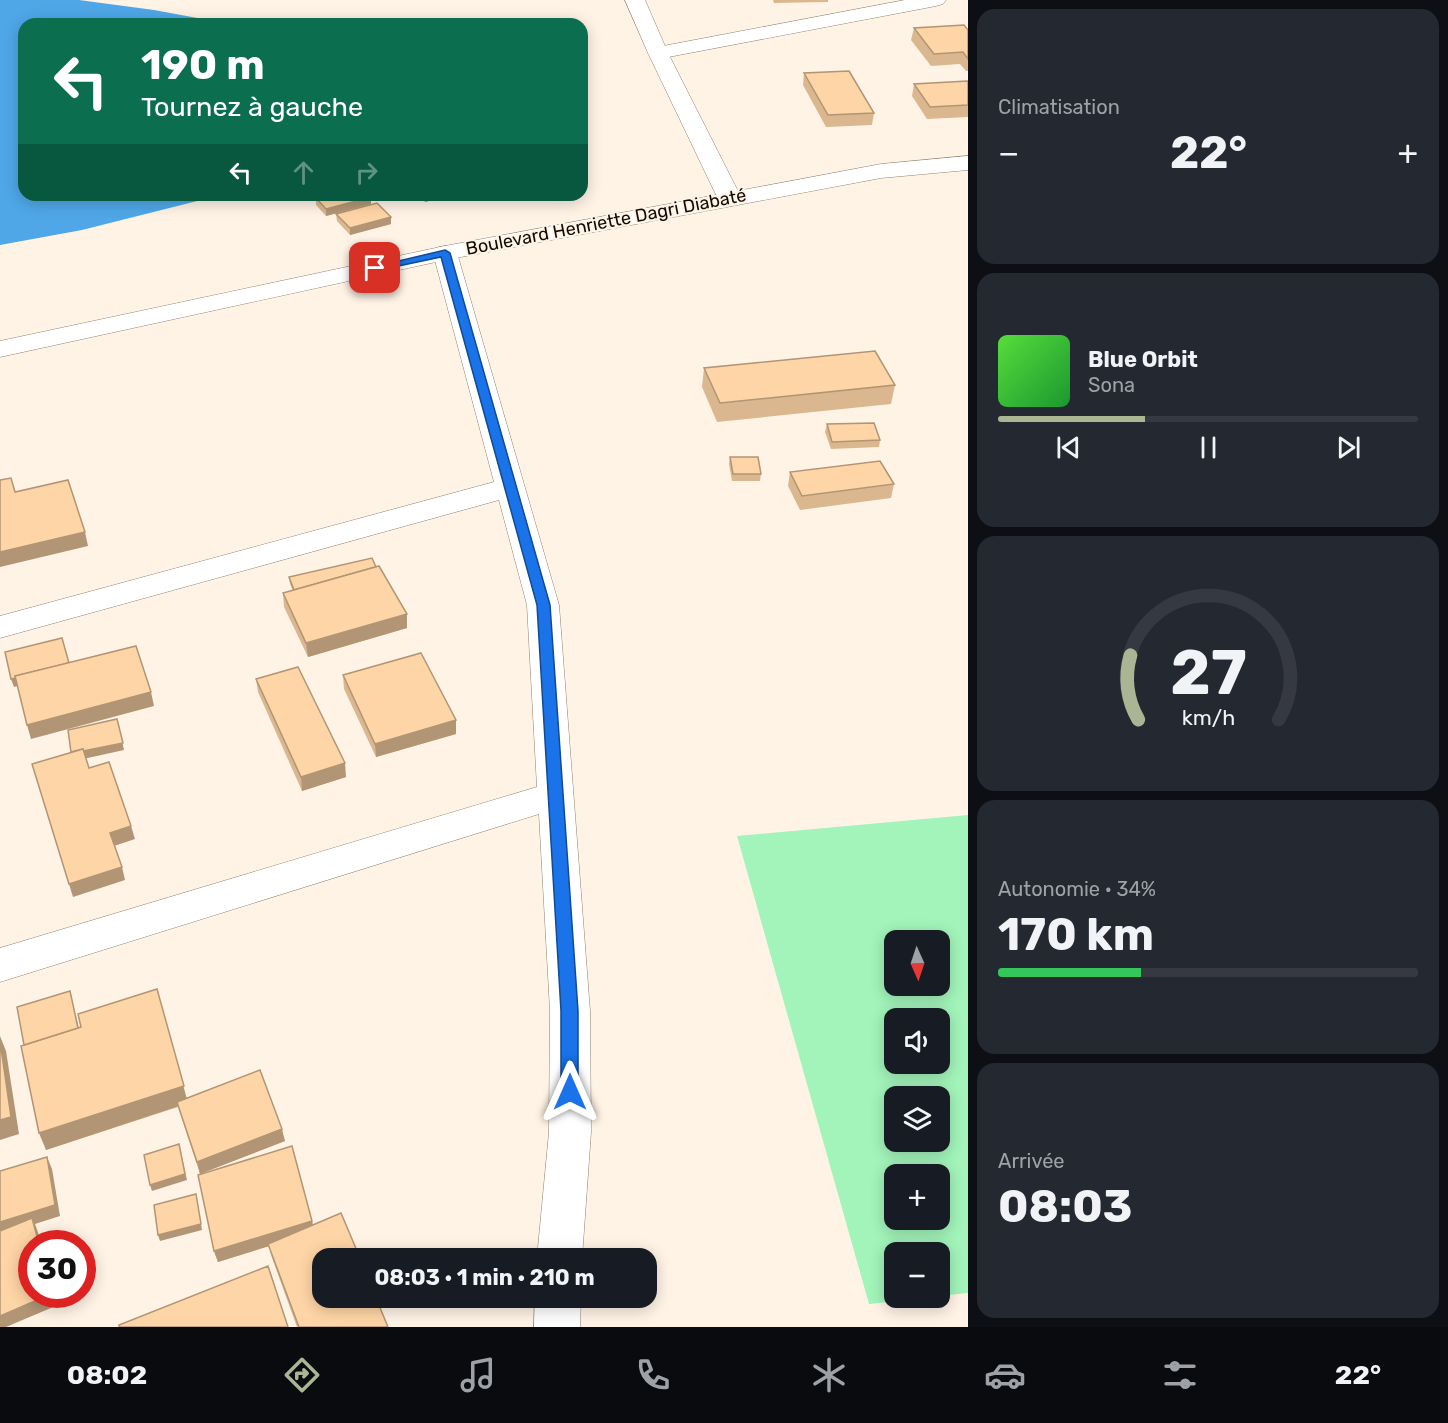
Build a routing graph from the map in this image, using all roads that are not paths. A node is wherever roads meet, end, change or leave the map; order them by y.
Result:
1 (635, 0) edge
2 (936, 0) edge
3 (658, 53) junction
4 (968, 163) edge
5 (730, 199) junction
6 (445, 253) junction
7 (0, 349) edge
8 (510, 487) junction
9 (0, 627) edge
10 (556, 795) junction
11 (0, 965) edge
12 (562, 1248) edge
13 (558, 1308) edge
14 (557, 1327) edge

1 - 3 street
2 - 3 street
3 - 5 street
4 - 5 street, Boulevard Henriette Dagri Diabaté
5 - 6 street, Boulevard Henriette Dagri Diabaté
6 - 7 street, Boulevard Henriette Dagri Diabaté
6 - 8 street
8 - 9 street
8 - 10 street
10 - 11 street
10 - 12 street
13 - 14 street

